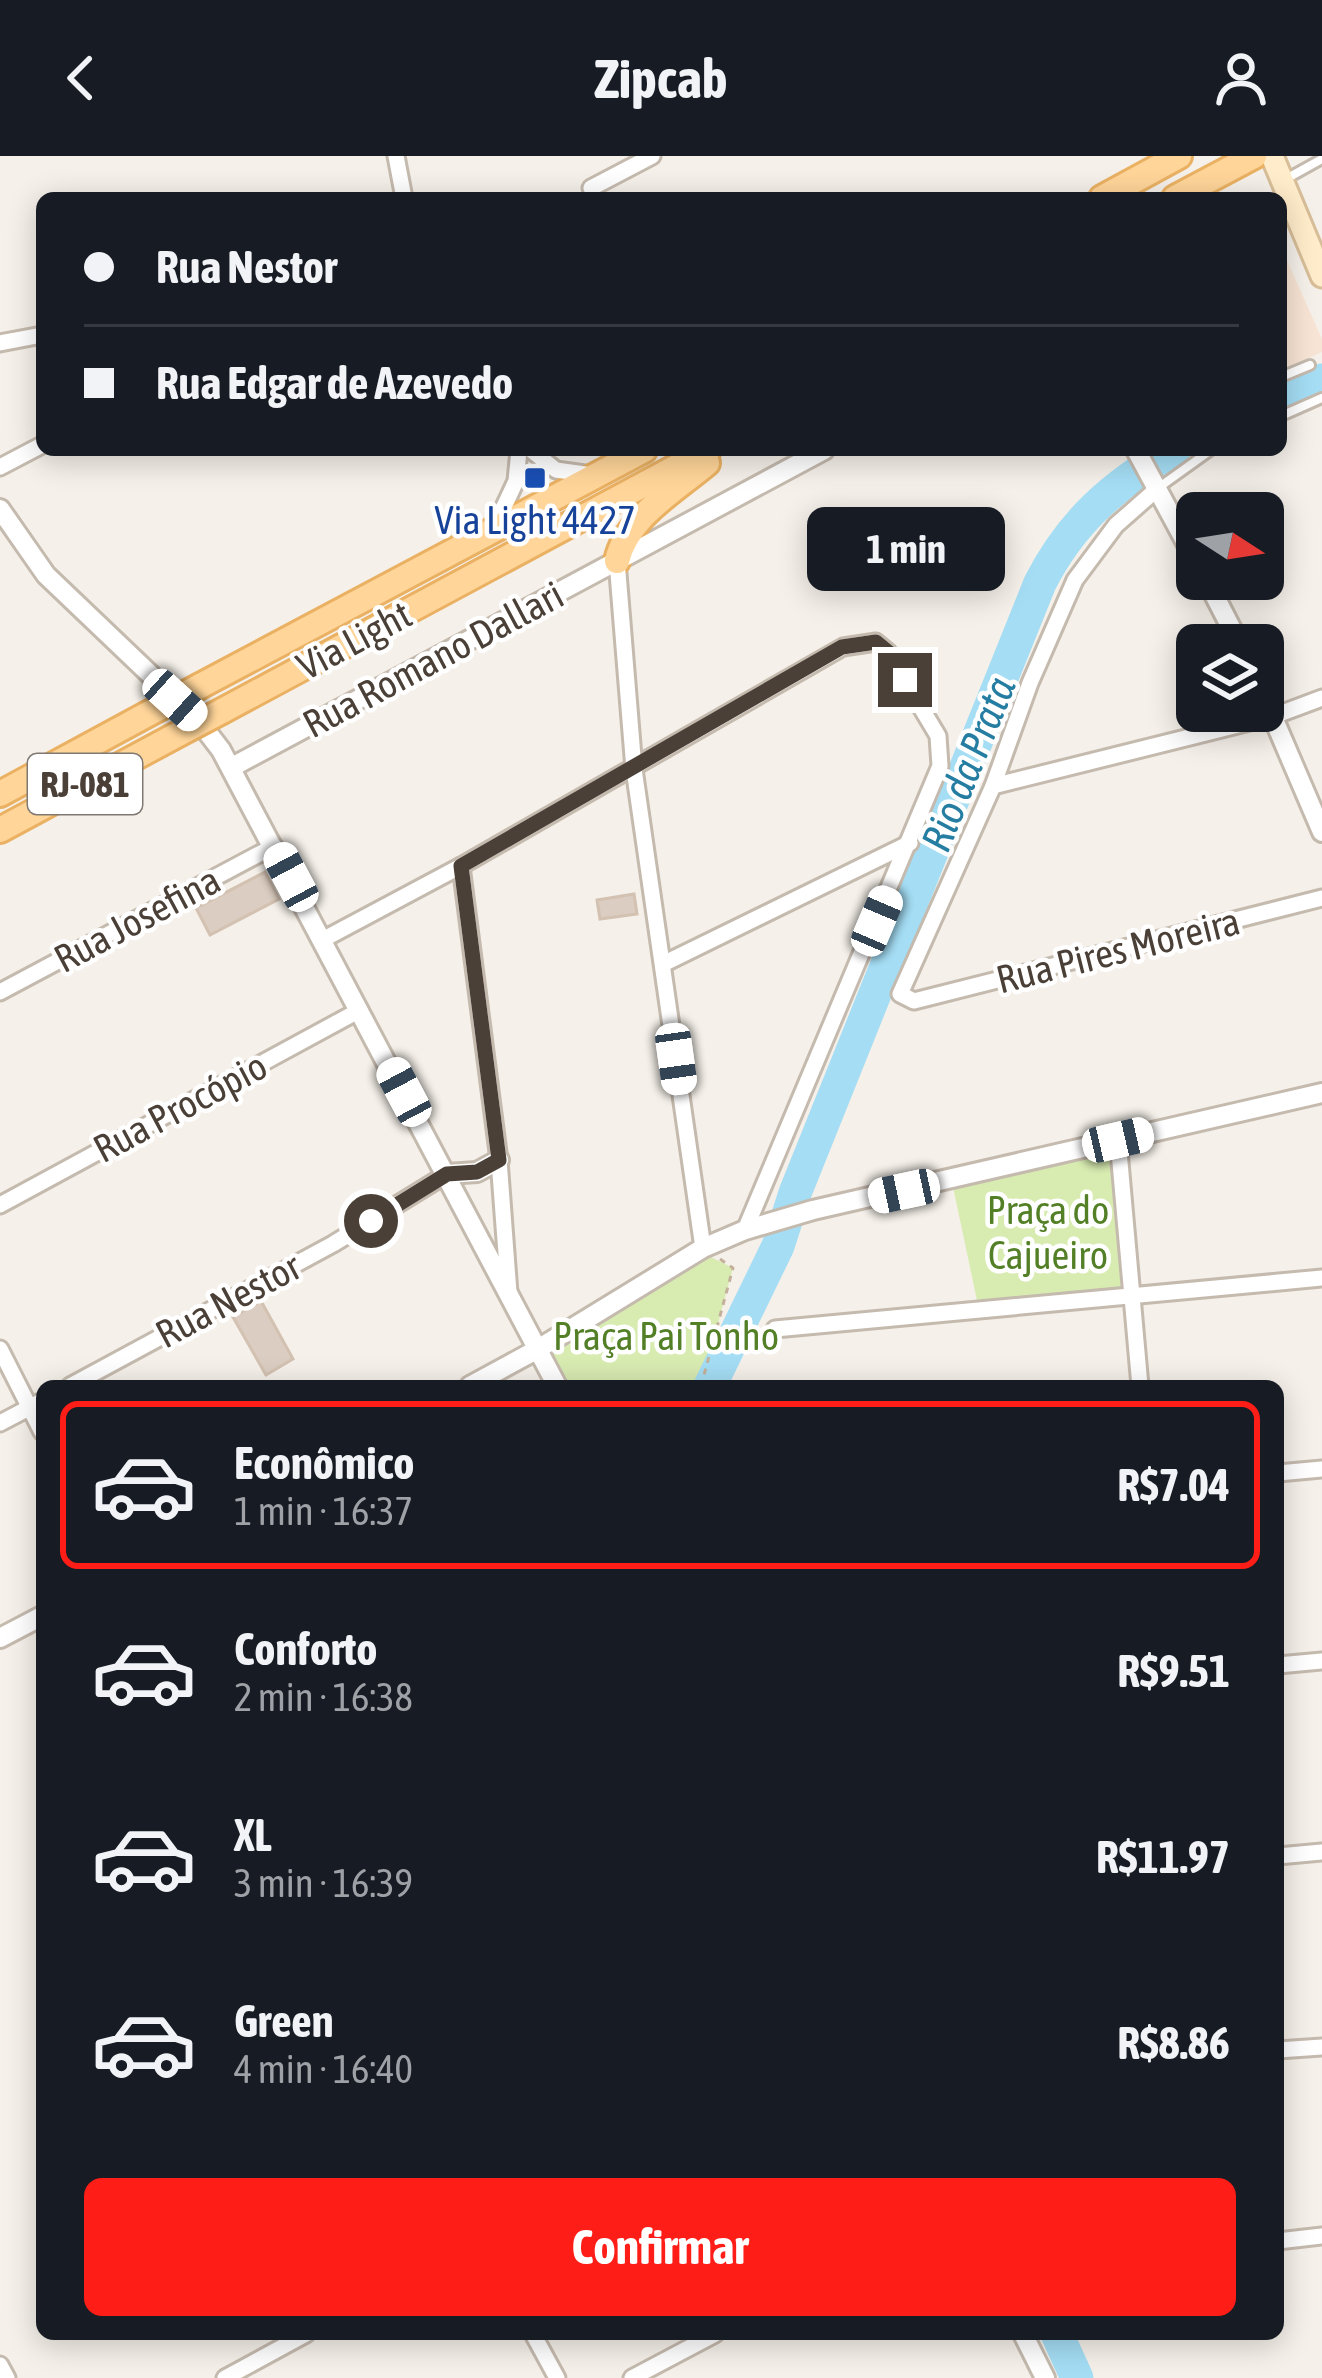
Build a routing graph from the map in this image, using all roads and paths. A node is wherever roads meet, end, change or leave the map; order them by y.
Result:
1 (396, 156) edge
2 (1179, 156) edge
3 (1272, 156) edge
4 (641, 159) edge
5 (1322, 160) edge
6 (1244, 161) edge
7 (591, 188) dead end
8 (403, 192) edge
9 (1113, 192) edge
10 (1186, 192) edge
11 (1284, 192) edge
12 (1287, 194) edge
13 (1287, 200) edge
14 (1322, 276) edge
15 (36, 336) edge
16 (0, 343) edge
17 (1310, 365) dead end
18 (1287, 375) edge
19 (1322, 398) edge
20 (1287, 413) edge
21 (36, 449) edge
22 (518, 456) edge
23 (538, 456) edge
24 (633, 456) edge
25 (697, 456) edge
26 (716, 456) edge
27 (813, 456) edge
28 (1139, 456) edge
29 (1201, 456) edge
30 (0, 467) edge
31 (595, 476) junction
32 (1154, 483) junction
33 (0, 509) edge
34 (1176, 524) edge
35 (494, 528) junction
36 (616, 561) junction
37 (1322, 698) edge
38 (1284, 712) edge
39 (1209, 732) edge
40 (1281, 732) edge
41 (232, 766) junction
42 (634, 769) junction
43 (946, 784) dead end
44 (988, 786) junction
45 (0, 794) edge
46 (0, 830) edge
47 (1322, 832) edge
48 (910, 843) junction
49 (274, 845) junction
50 (461, 866) junction
51 (1322, 898) edge
52 (324, 939) junction
53 (663, 964) junction
54 (0, 992) edge
55 (360, 1010) junction
56 (1322, 1093) edge
57 (1118, 1140) junction
58 (499, 1160) junction
59 (447, 1174) junction
60 (0, 1205) edge
61 (746, 1230) junction
62 (704, 1248) junction
63 (1322, 1277) edge
64 (509, 1294) junction
65 (1134, 1297) junction
66 (775, 1329) dead end
67 (0, 1349) edge
68 (538, 1349) junction
69 (81, 1380) edge
70 (481, 1380) edge
71 (554, 1380) edge
72 (702, 1380) edge
73 (1140, 1380) edge
74 (36, 1404) edge
75 (0, 1423) edge
76 (1322, 1469) edge
77 (1284, 1472) edge
78 (36, 1619) edge
79 (0, 1638) edge
80 (1322, 1661) edge
81 (1284, 1664) edge
82 (1322, 1852) edge
83 (1284, 1855) edge
84 (1322, 2047) edge
85 (1284, 2050) edge
86 (1322, 2236) edge
87 (1284, 2239) edge
88 (295, 2340) edge
89 (536, 2340) edge
90 (704, 2340) edge
91 (1026, 2340) edge
92 (0, 2365) edge
93 (1041, 2377) edge
94 (7, 2378) edge
95 (225, 2378) edge
96 (557, 2378) edge
97 (632, 2378) edge

1 - 8 street
2 - 9 main road
3 - 11 main road
4 - 7 street
5 - 12 lane
6 - 10 main road
13 - 14 main road
15 - 16 street
17 - 18 lane
19 - 20 lane
21 - 30 street
22 - 35 street
23 - 31 street
24 - 31 main road, Via Light / RJ-081
25 - 46 main road, Via Light / RJ-081, bridge
26 - 36 main road
27 - 36 street, Rua Romano Dallari
28 - 32 street
29 - 32 lane
31 - 35 main road, Via Light / RJ-081
32 - 34 street
32 - 44 street
33 - 41 street
35 - 45 main road, Via Light / RJ-081, bridge
36 - 41 street, Rua Romano Dallari
36 - 42 street
37 - 38 street
39 - 44 street
40 - 47 street
41 - 49 street
42 - 48 street
42 - 50 street
42 - 53 street
43 - 44 path
44 - 51 street, Rua Pires Moreira
48 - 53 street
48 - 61 street
49 - 52 street
49 - 54 street, Rua Josefina
50 - 52 street
50 - 58 street
52 - 55 street
53 - 62 street
55 - 59 street
55 - 60 street, Rua Procópio
56 - 57 street
57 - 61 street
57 - 65 street
58 - 59 street
58 - 64 street
59 - 64 street
59 - 69 street, Rua Nestor
61 - 62 street
62 - 68 street
62 - 72 path
63 - 65 street
64 - 68 street
65 - 66 street
65 - 73 street
67 - 74 street
68 - 70 street
68 - 71 street
74 - 75 street
76 - 77 street
78 - 79 street
80 - 81 street
82 - 83 street
84 - 85 street
86 - 87 street
88 - 95 street
89 - 96 street
90 - 97 street
91 - 93 street
92 - 94 street

